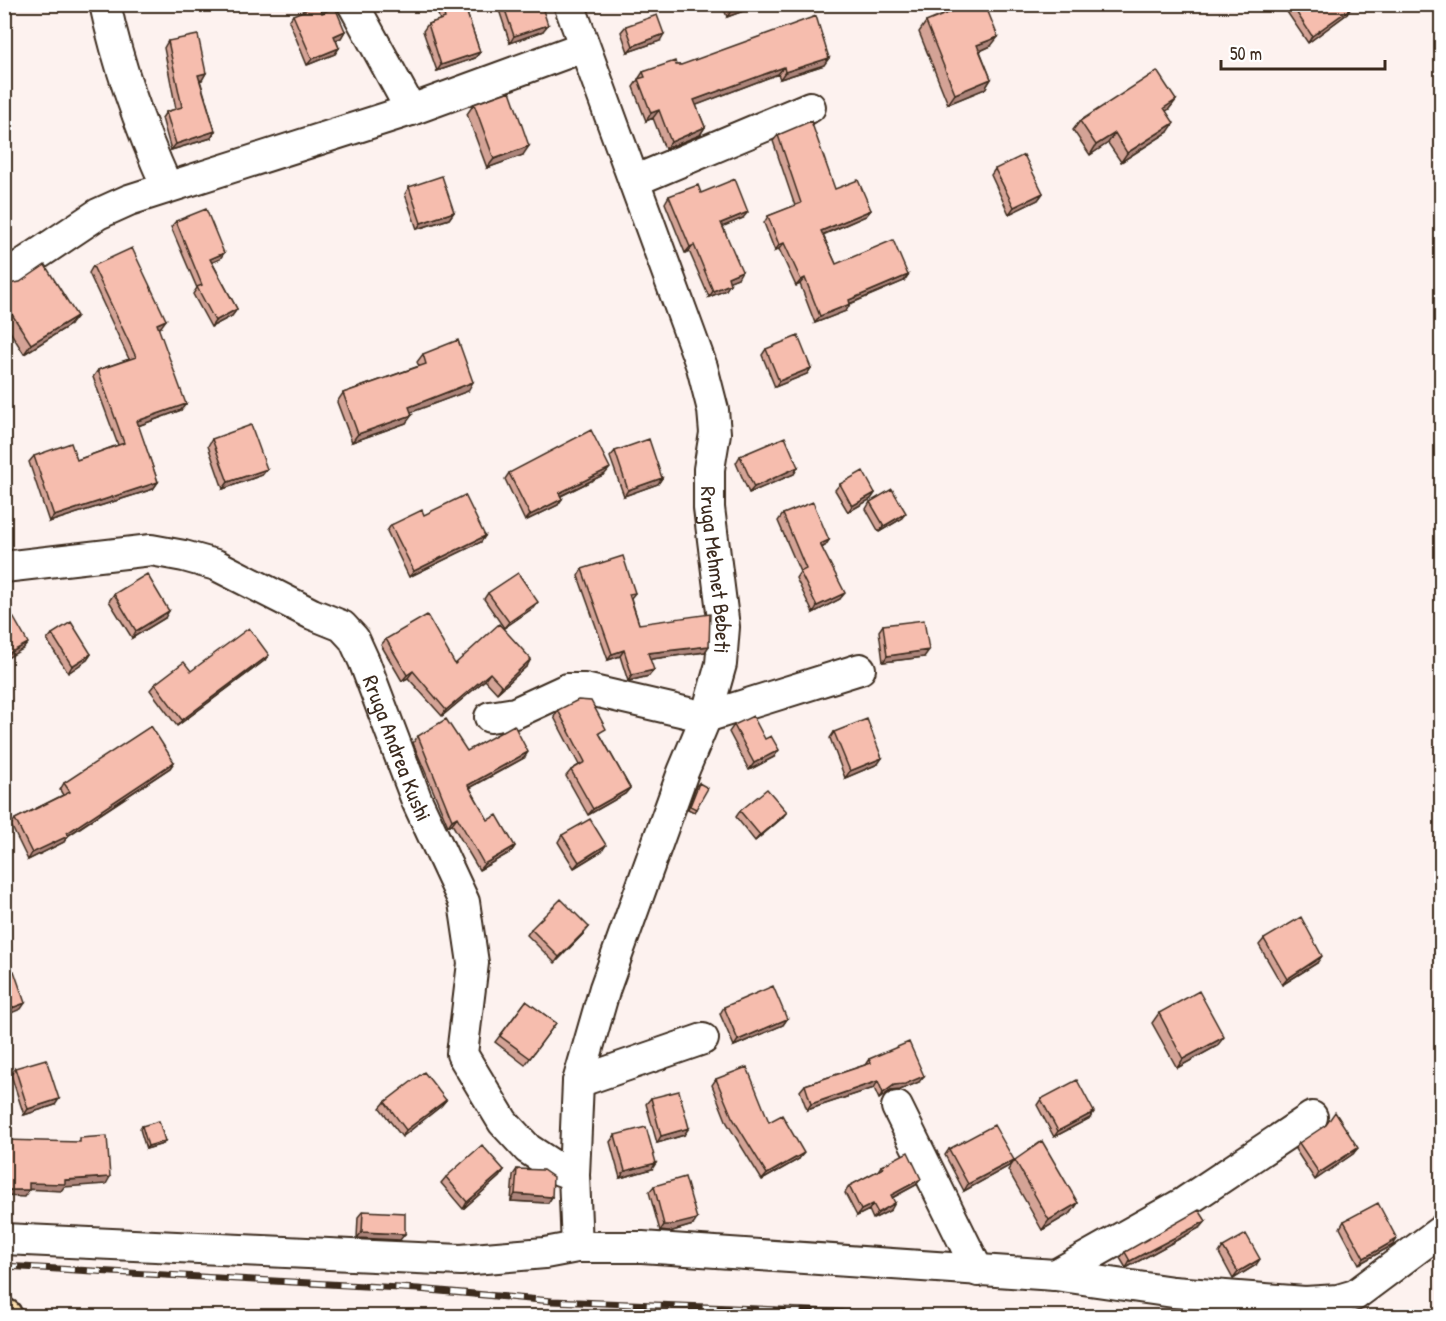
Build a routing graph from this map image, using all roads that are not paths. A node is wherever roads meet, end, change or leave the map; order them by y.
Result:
1 (105, 4) edge
2 (353, 4) edge
3 (576, 7) edge
4 (583, 47) junction
5 (810, 107) dead end
6 (411, 110) junction
7 (634, 181) junction
8 (167, 188) junction
9 (4, 277) edge
10 (4, 567) edge
11 (860, 669) dead end
12 (490, 717) dead end
13 (706, 717) junction
14 (703, 1039) dead end
15 (578, 1082) junction
16 (897, 1107) dead end
17 (1312, 1118) dead end
18 (574, 1174) junction
19 (1442, 1230) edge
20 (4, 1239) edge
21 (577, 1247) junction
22 (978, 1271) junction
23 (1055, 1275) junction

1 - 8 street
2 - 6 street
3 - 4 street, Rruga Mehmet Bebeti
4 - 6 street
4 - 7 street, Rruga Mehmet Bebeti
5 - 7 street
6 - 8 street
7 - 13 street, Rruga Mehmet Bebeti
8 - 9 street
10 - 18 street, Rruga Andrea Kushi
11 - 13 street
12 - 13 street
13 - 15 street, Rruga Mehmet Bebeti
14 - 15 street
15 - 18 street, Rruga Mehmet Bebeti
16 - 22 street
17 - 23 street
18 - 21 street, Rruga Mehmet Bebeti
19 - 23 street
20 - 21 street
21 - 22 street
22 - 23 street

